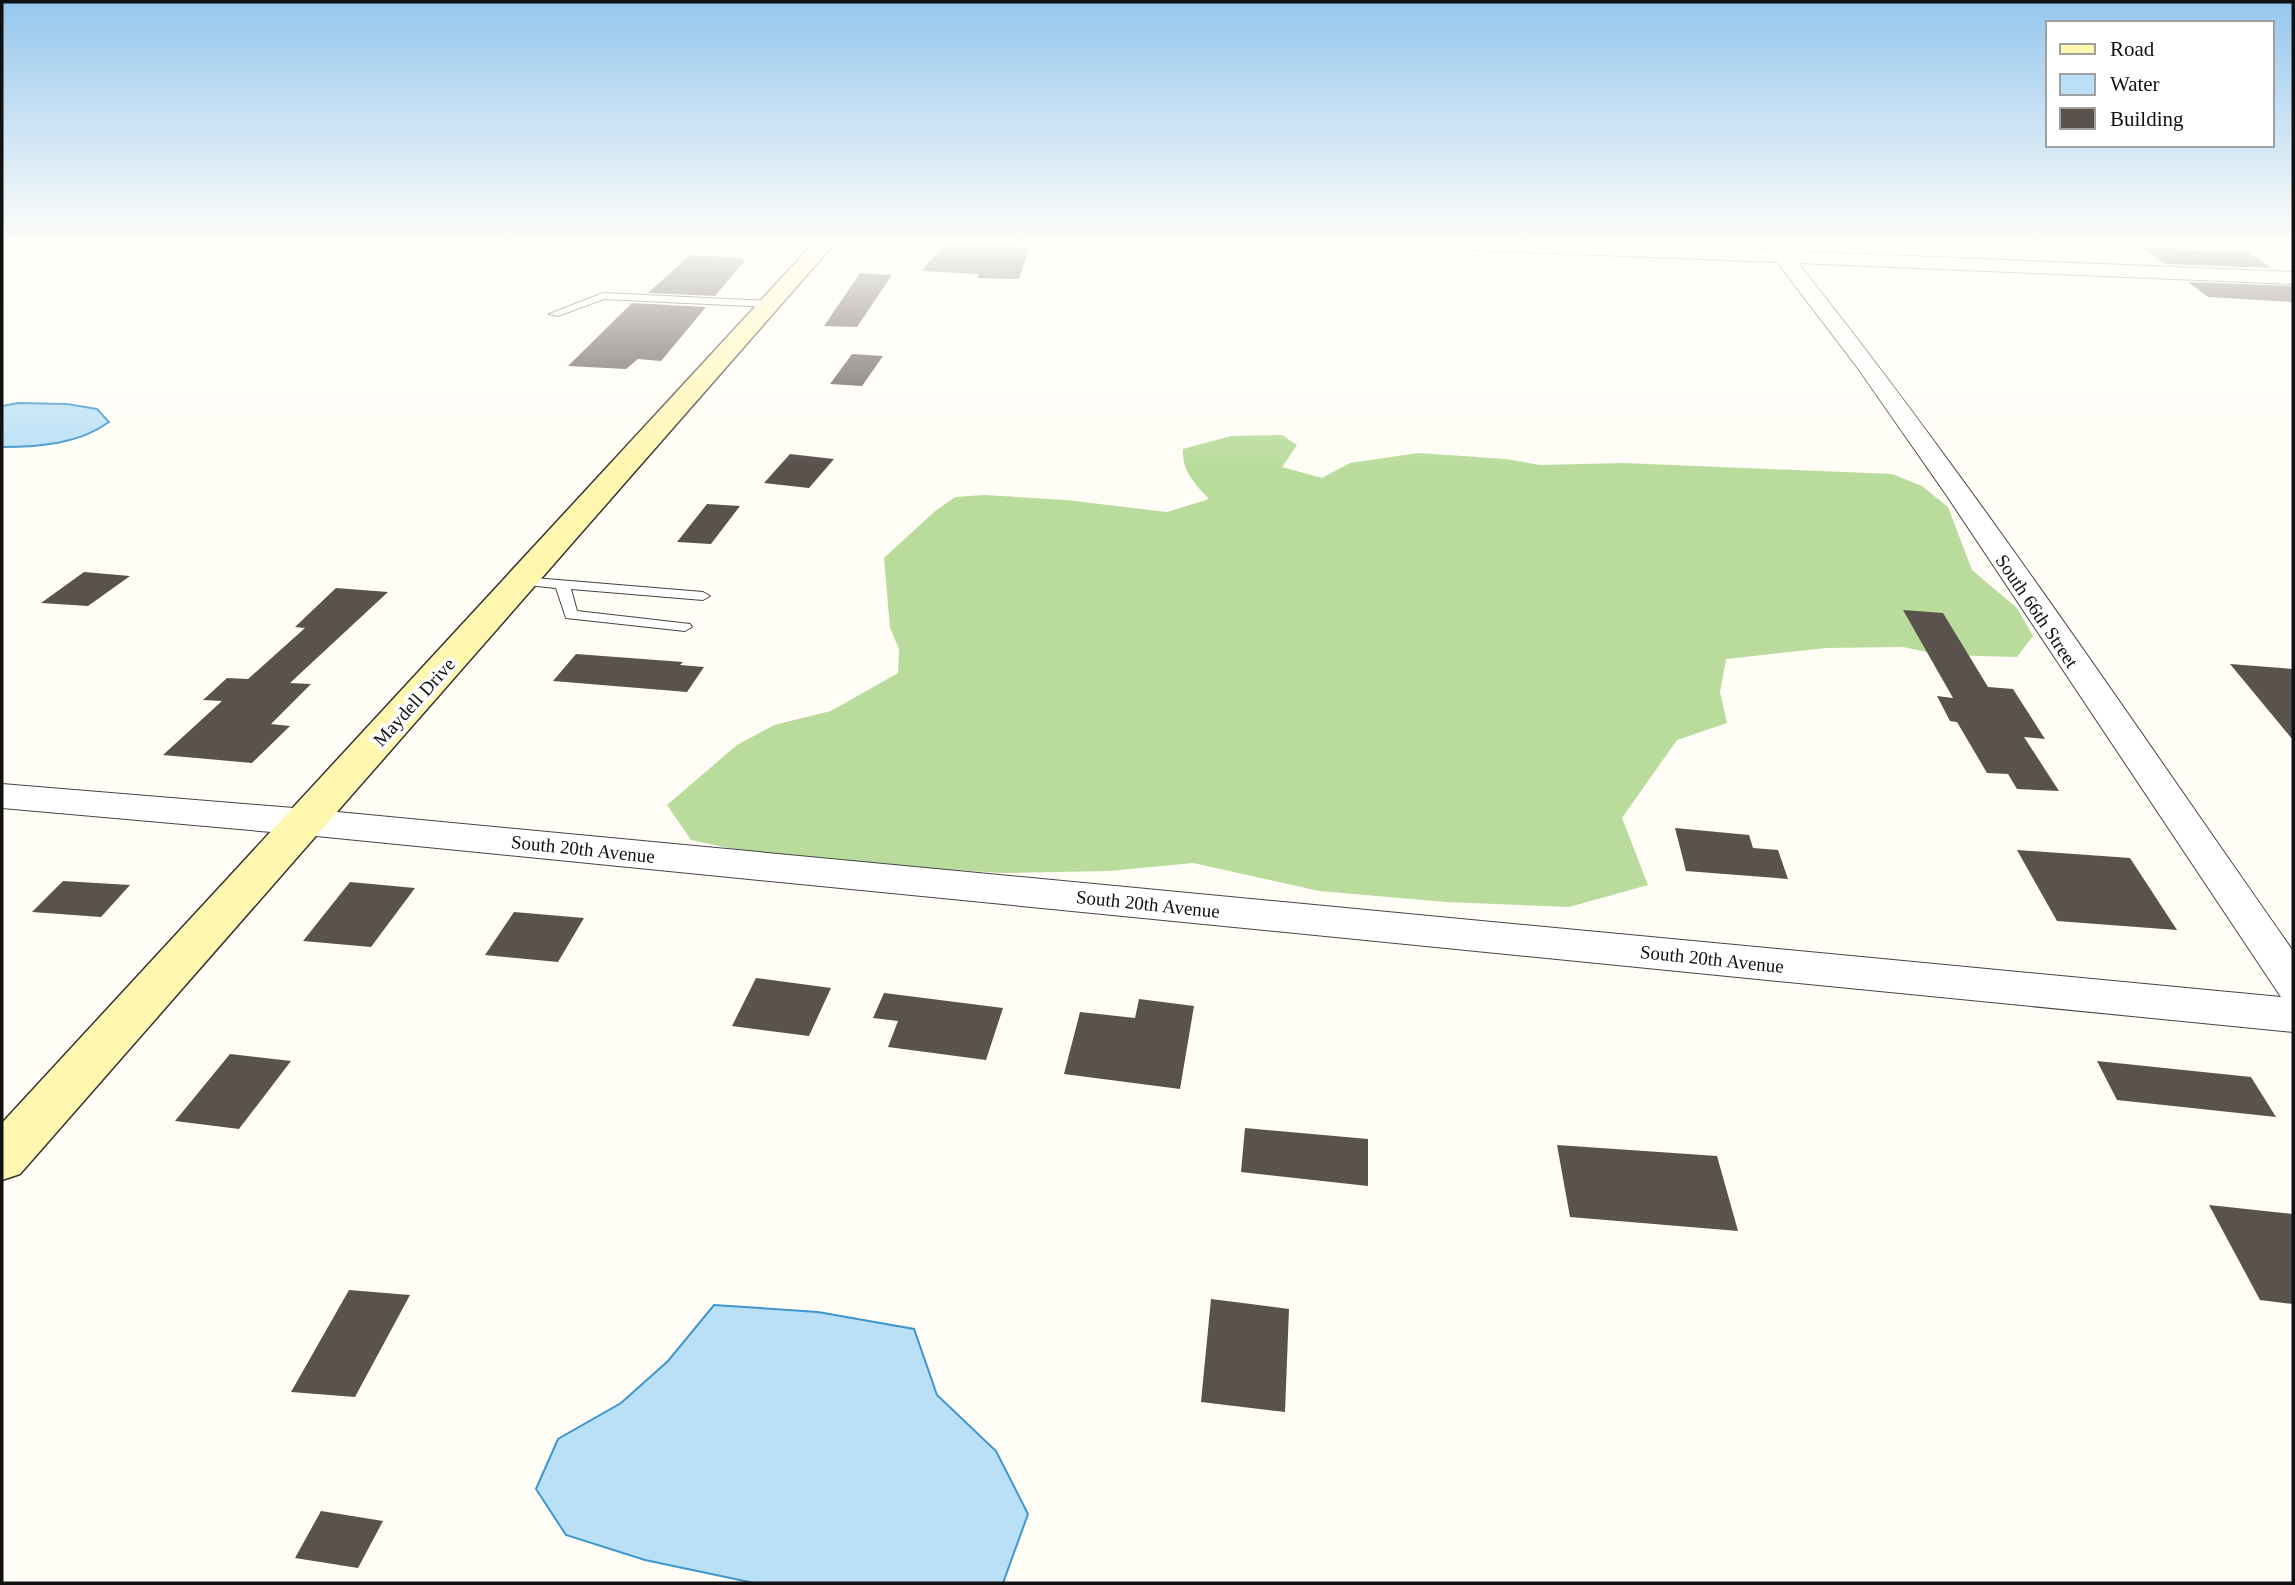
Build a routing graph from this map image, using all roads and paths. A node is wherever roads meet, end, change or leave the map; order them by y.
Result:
1 (757, 318) edge
2 (1830, 318) edge
3 (522, 581) junction
4 (562, 584) junction
5 (703, 596) dead end
6 (685, 627) dead end
7 (2, 796) edge
8 (306, 822) junction
9 (2293, 984) edge
10 (2293, 1015) edge
11 (2, 1158) edge

1 - 3 street, Maydell Drive
2 - 9 street, South 66th Street
3 - 4 lane
3 - 8 street, Maydell Drive
4 - 5 lane
4 - 6 lane
7 - 8 street, South 20th Avenue
8 - 10 street, South 20th Avenue
8 - 11 street, Maydell Drive

